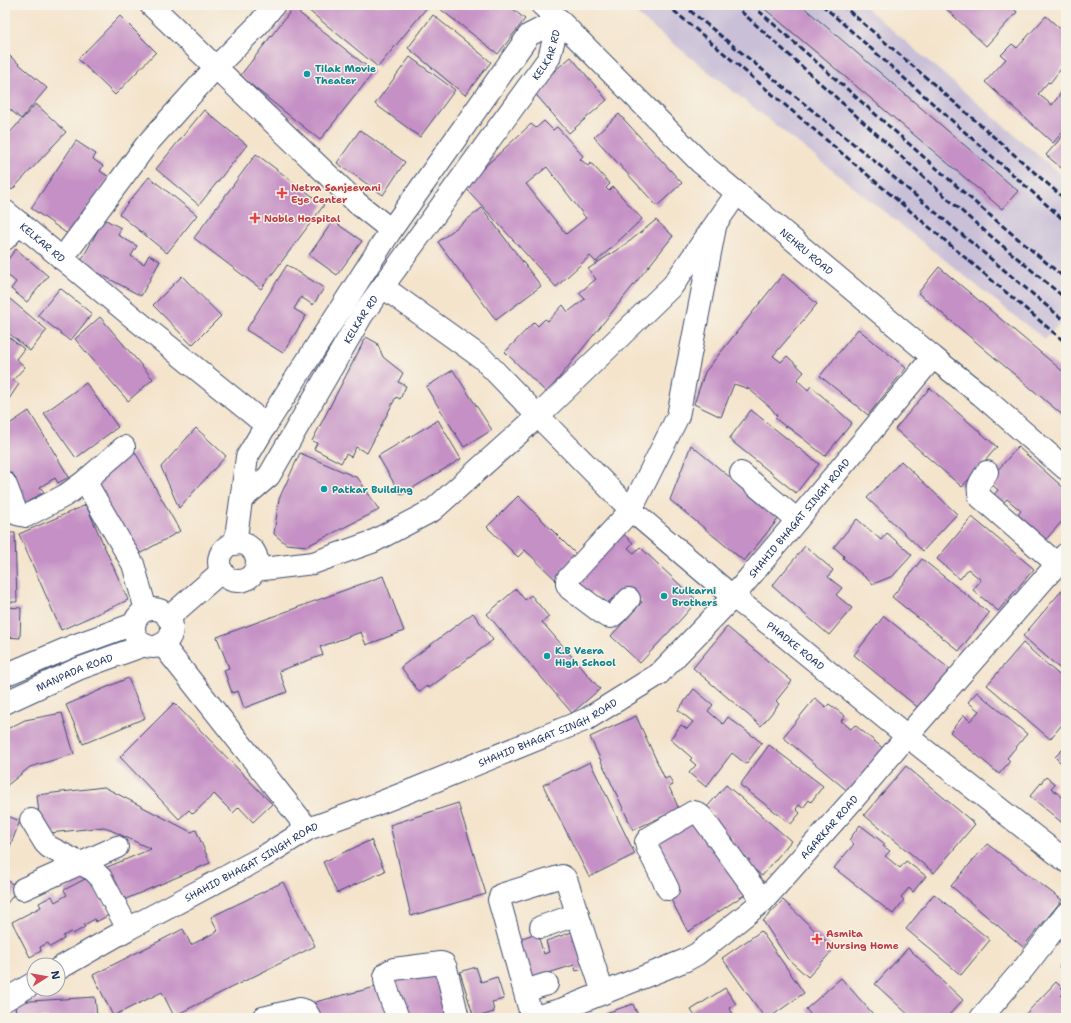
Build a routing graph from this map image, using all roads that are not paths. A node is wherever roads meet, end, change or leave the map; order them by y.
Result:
1 (151, 5) edge
2 (274, 5) edge
3 (542, 5) edge
4 (560, 20) junction
5 (216, 67) junction
6 (737, 194) junction
7 (12, 217) edge
8 (715, 227) junction
9 (391, 230) junction
10 (5, 238) edge
11 (62, 258) junction
12 (383, 287) junction
13 (933, 357) junction
14 (538, 416) junction
15 (266, 425) junction
16 (124, 446) dead end
17 (1066, 469) edge
18 (988, 472) dead end
19 (741, 473) dead end
20 (85, 481) junction
21 (5, 483) edge
22 (242, 499) junction
23 (631, 510) junction
24 (797, 520) junction
25 (235, 544) junction
26 (1061, 559) edge
27 (255, 570) junction
28 (222, 571) junction
29 (733, 597) junction
30 (630, 599) dead end
31 (140, 617) junction
32 (168, 618) junction
33 (154, 644) junction
34 (5, 675) edge
35 (5, 704) edge
36 (907, 736) junction
37 (31, 820) dead end
38 (308, 829) junction
39 (118, 847) dead end
40 (1066, 861) edge
41 (80, 863) junction
42 (22, 889) dead end
43 (668, 889) dead end
44 (763, 901) junction
45 (578, 914) junction
46 (1066, 914) edge
47 (541, 927) dead end
48 (128, 929) junction
49 (66, 964) edge
50 (547, 984) dead end
51 (26, 988) edge
52 (524, 991) junction
53 (603, 992) junction
54 (5, 1000) edge
55 (263, 1018) edge
56 (310, 1018) edge
57 (398, 1018) edge
58 (458, 1018) edge
59 (532, 1018) edge
60 (981, 1018) edge

1 - 5 street
2 - 5 street
3 - 4 street, NEHRU ROAD
4 - 6 street, NEHRU ROAD
4 - 9 street, KELKAR RD
4 - 12 street, KELKAR RD
5 - 9 street
5 - 11 street
6 - 8 street
6 - 13 street, NEHRU ROAD
7 - 10 street
7 - 11 street, KELKAR RD
8 - 14 street
8 - 23 street
9 - 15 street, KELKAR RD
11 - 15 street, KELKAR RD
12 - 14 street, PHADKE ROAD
12 - 22 street, KELKAR RD
13 - 17 street, NEHRU ROAD
13 - 24 street, SHAHID BHAGAT SINGH ROAD
14 - 23 street, PHADKE ROAD
14 - 27 street
15 - 22 street, KELKAR RD
16 - 20 street
18 - 26 street
19 - 24 street
20 - 21 street
20 - 31 street
22 - 25 street, KELKAR RD
23 - 29 street, PHADKE ROAD
23 - 30 street
24 - 29 street, SHAHID BHAGAT SINGH ROAD
25 - 27 street
25 - 28 street
26 - 36 street, AGARKAR ROAD
27 - 28 street
28 - 32 street
29 - 36 street, PHADKE ROAD
29 - 38 street, SHAHID BHAGAT SINGH ROAD
31 - 32 street
31 - 33 street
31 - 34 street
32 - 33 street
33 - 35 street, MANPADA ROAD
33 - 38 street
36 - 40 street, PHADKE ROAD
36 - 44 street, AGARKAR ROAD
37 - 41 street
38 - 48 street, SHAHID BHAGAT SINGH ROAD
39 - 41 street
41 - 42 street
41 - 48 street
43 - 44 street
44 - 53 street, AGARKAR ROAD
45 - 47 street
45 - 52 street
45 - 53 street
46 - 60 street
48 - 49 street, SHAHID BHAGAT SINGH ROAD
50 - 52 street
51 - 54 street
52 - 59 street
53 - 59 street, AGARKAR ROAD
55 - 56 street
57 - 58 street

